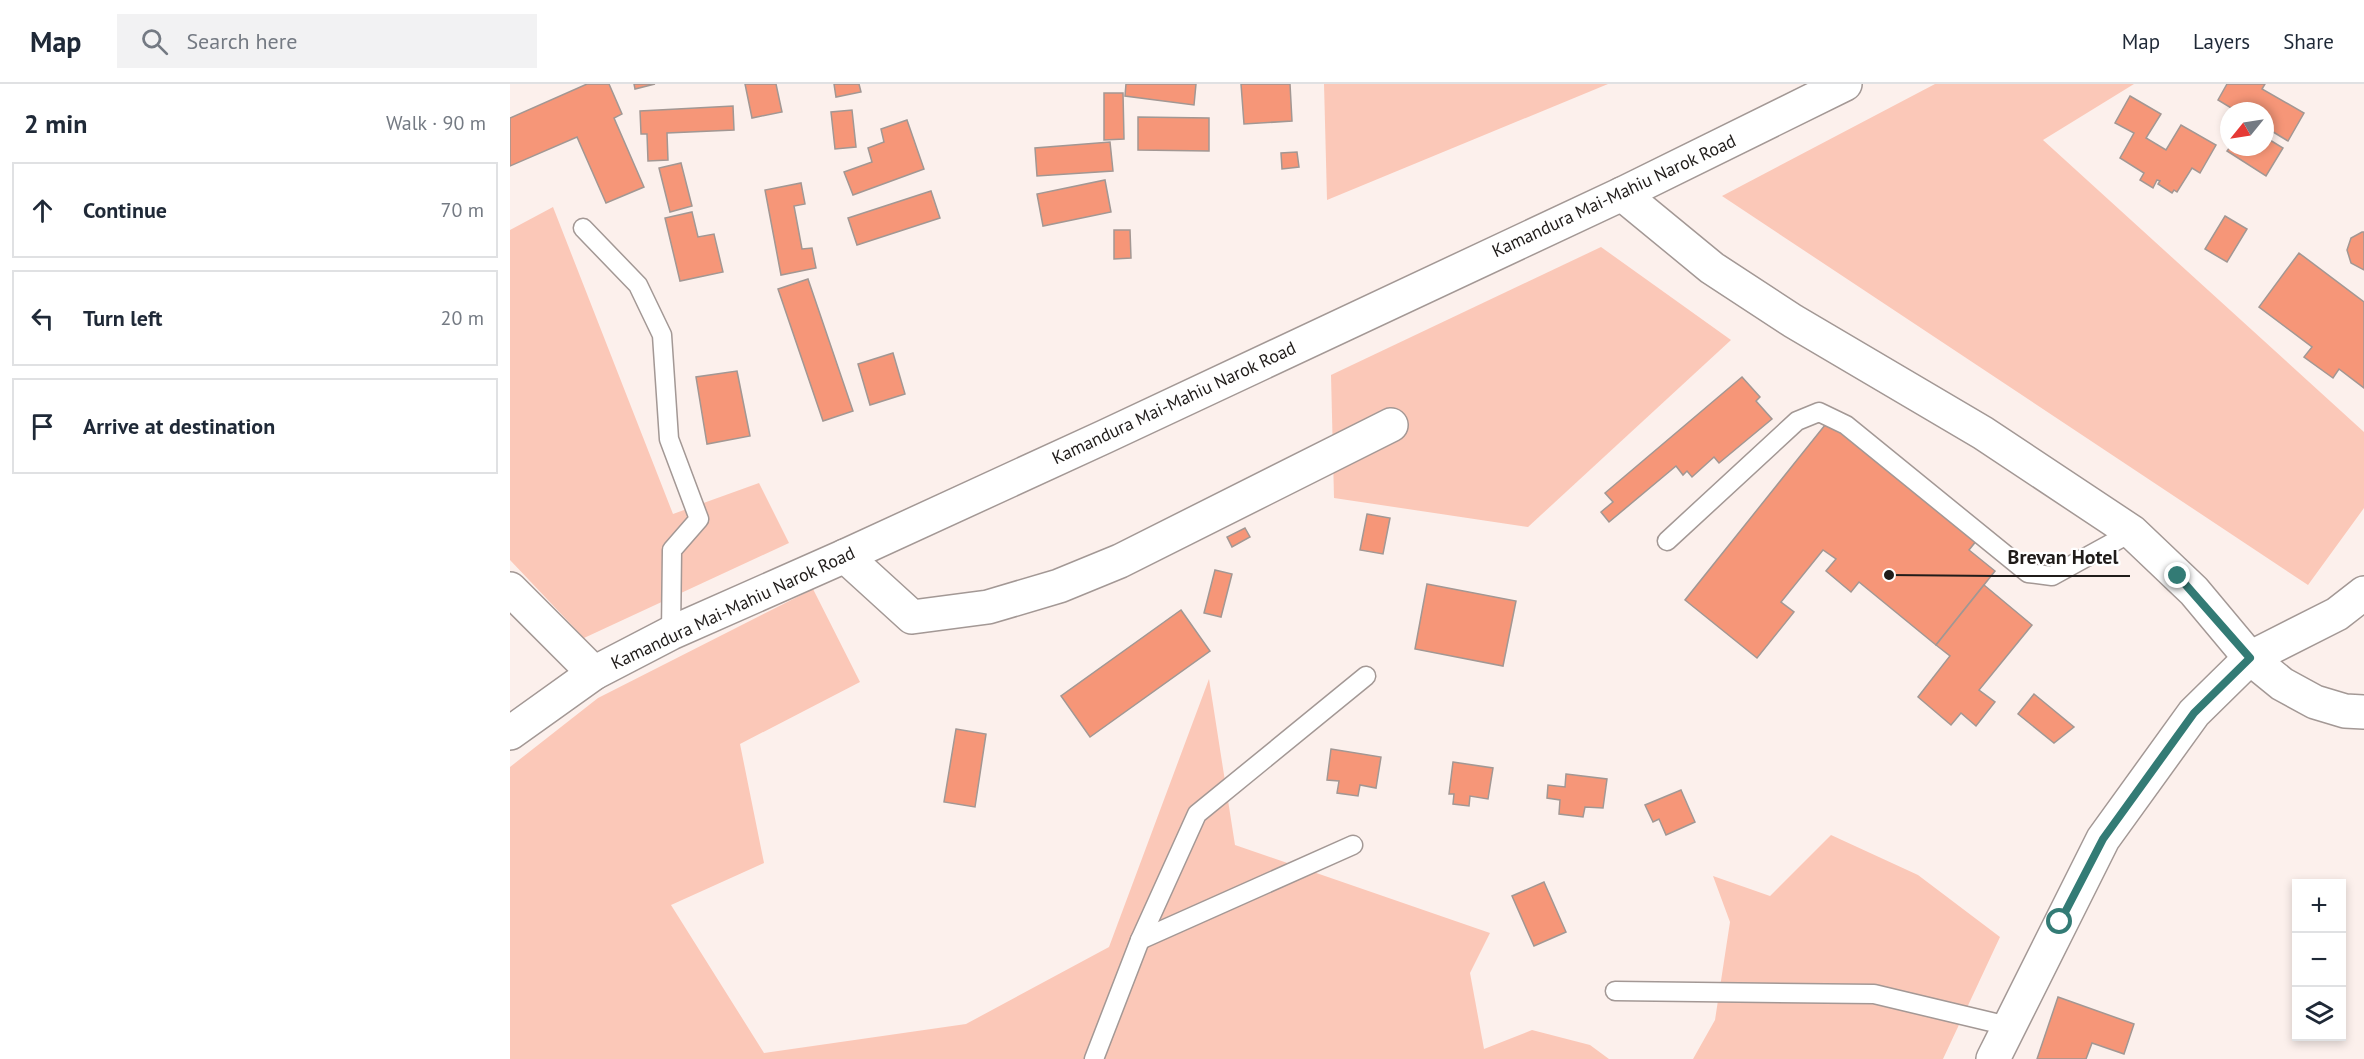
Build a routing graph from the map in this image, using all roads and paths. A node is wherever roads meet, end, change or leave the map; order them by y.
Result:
1 (1845, 84) edge
2 (1622, 194) junction
3 (583, 228) dead end
4 (1391, 425) dead end
5 (2132, 532) junction
6 (1667, 541) dead end
7 (845, 556) junction
8 (510, 589) edge
9 (2364, 593) edge
10 (671, 633) junction
11 (2250, 658) junction
12 (594, 673) junction
13 (1366, 676) dead end
14 (2364, 712) edge
15 (510, 733) edge
16 (1353, 845) dead end
17 (1140, 940) junction
18 (1615, 991) dead end
19 (2008, 1026) junction
20 (1094, 1059) edge
21 (1994, 1059) edge

1 - 2 main road, Kamandura Mai-Mahiu Narok Road
2 - 5 main road
2 - 7 main road, Kamandura Mai-Mahiu Narok Road
3 - 10 lane
4 - 7 main road
5 - 6 lane
5 - 11 main road
7 - 10 main road, Kamandura Mai-Mahiu Narok Road
8 - 12 main road
9 - 11 main road
10 - 12 main road, Kamandura Mai-Mahiu Narok Road
11 - 14 main road
11 - 19 main road
12 - 15 main road, Kamandura Mai-Mahiu Narok Road
13 - 17 lane
16 - 17 lane
17 - 20 lane
18 - 19 lane
19 - 21 main road

